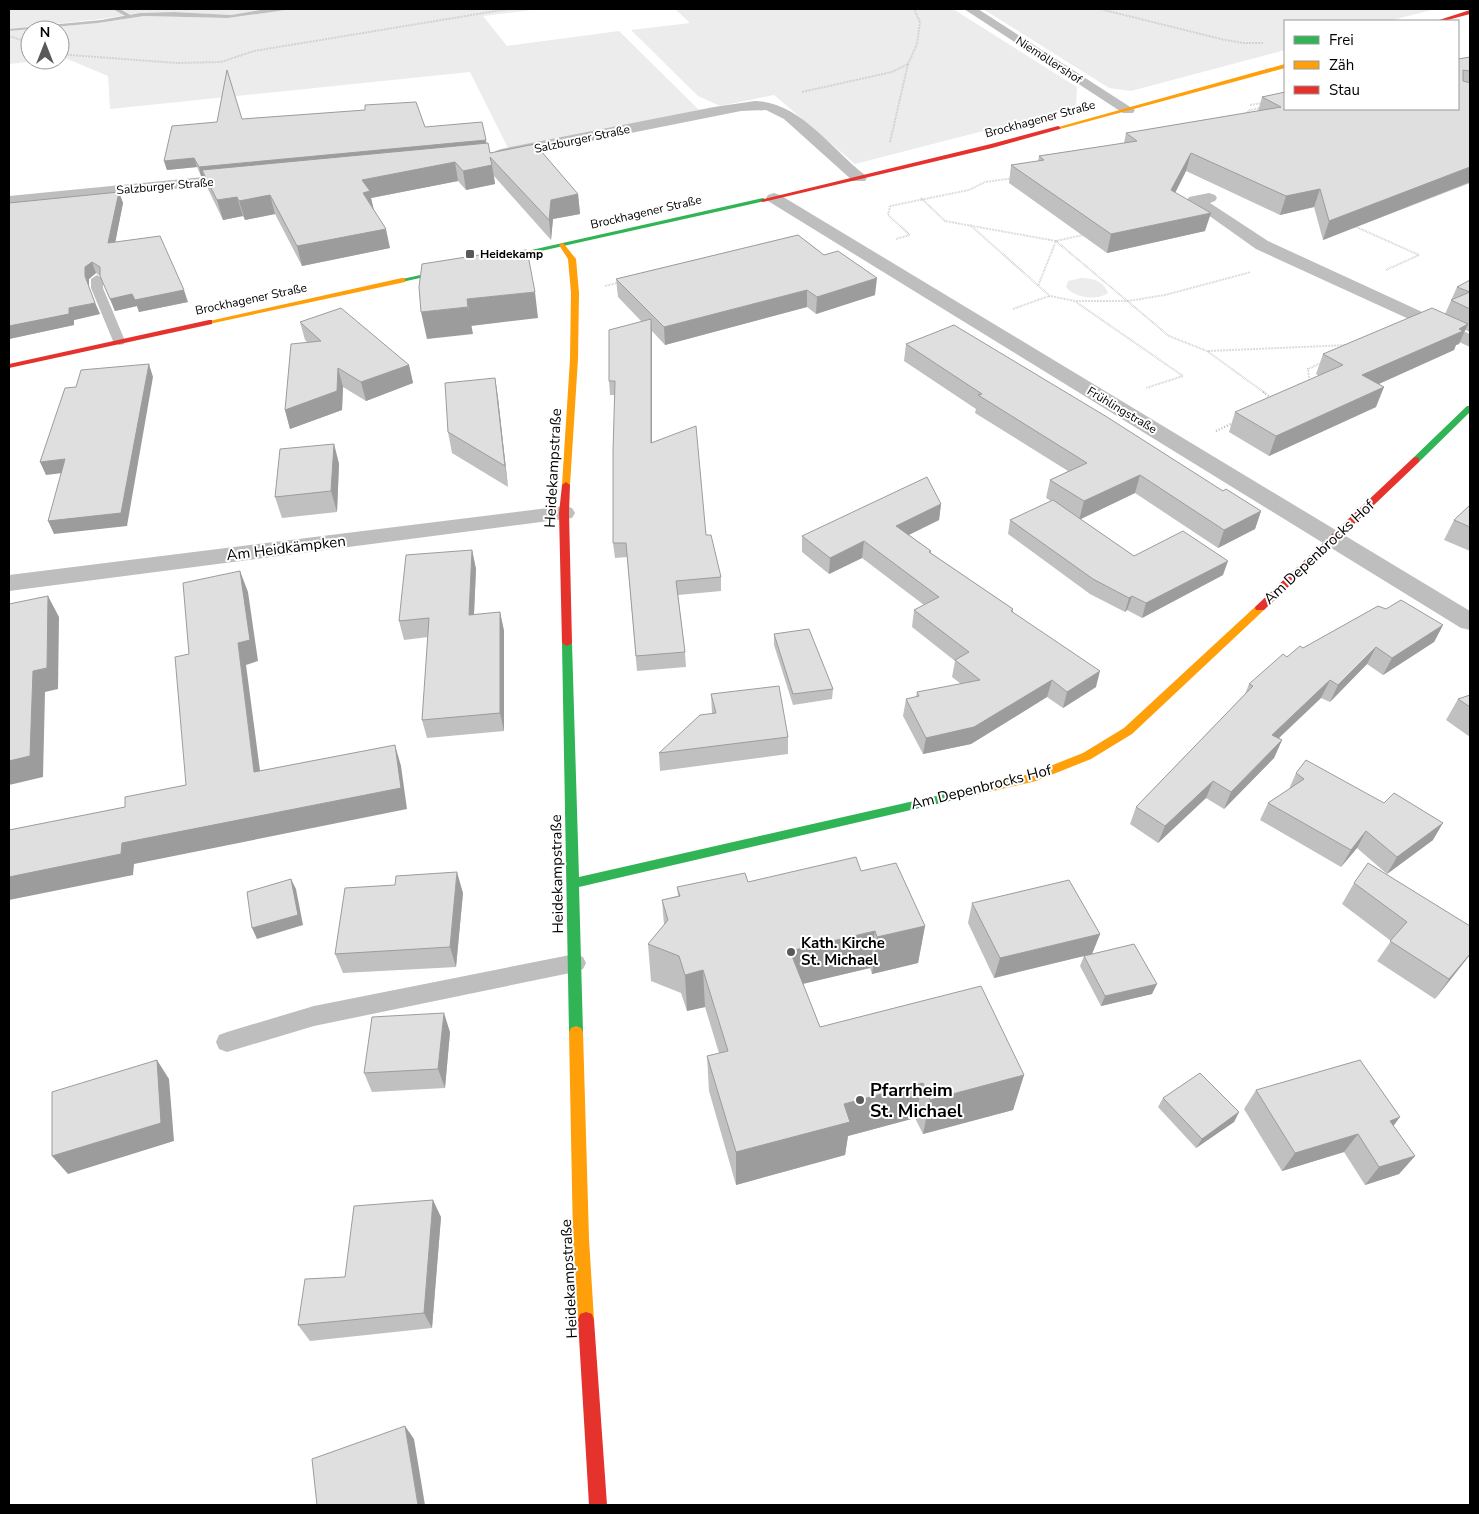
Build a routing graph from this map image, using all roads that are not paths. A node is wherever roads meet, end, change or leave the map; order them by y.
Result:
1 (970, 9) edge
2 (1470, 12) edge
3 (1442, 20) edge
4 (1284, 66) edge
5 (1128, 110) junction
6 (482, 156) edge
7 (261, 177) edge
8 (859, 178) junction
9 (774, 198) junction
10 (1209, 198) dead end
11 (9, 201) edge
12 (562, 245) junction
13 (96, 279) edge
14 (119, 341) junction
15 (1470, 341) edge
16 (9, 366) edge
17 (1470, 408) edge
18 (564, 513) junction
19 (1334, 539) junction
20 (9, 583) edge
21 (1470, 622) edge
22 (573, 883) junction
23 (574, 962) junction
24 (227, 1042) dead end
25 (598, 1505) edge

1 - 5 street, Niemöllershof
2 - 3 street
4 - 5 street, Brockhagener Straße
5 - 8 street, Brockhagener Straße
6 - 8 street, Salzburger Straße
7 - 11 street, Salzburger Straße
8 - 9 street, Brockhagener Straße
9 - 12 street, Brockhagener Straße
9 - 19 street, Frühlingstraße
10 - 15 street
12 - 14 street, Brockhagener Straße
12 - 18 street, Heidekampstraße
13 - 14 lane
14 - 16 street, Brockhagener Straße
17 - 19 street, Am Depenbrocks Hof
18 - 20 street, Am Heidkämpken
18 - 22 street, Heidekampstraße
19 - 21 street, Frühlingstraße
19 - 22 street, Am Depenbrocks Hof
22 - 23 street, Heidekampstraße
23 - 24 lane
23 - 25 street, Heidekampstraße

